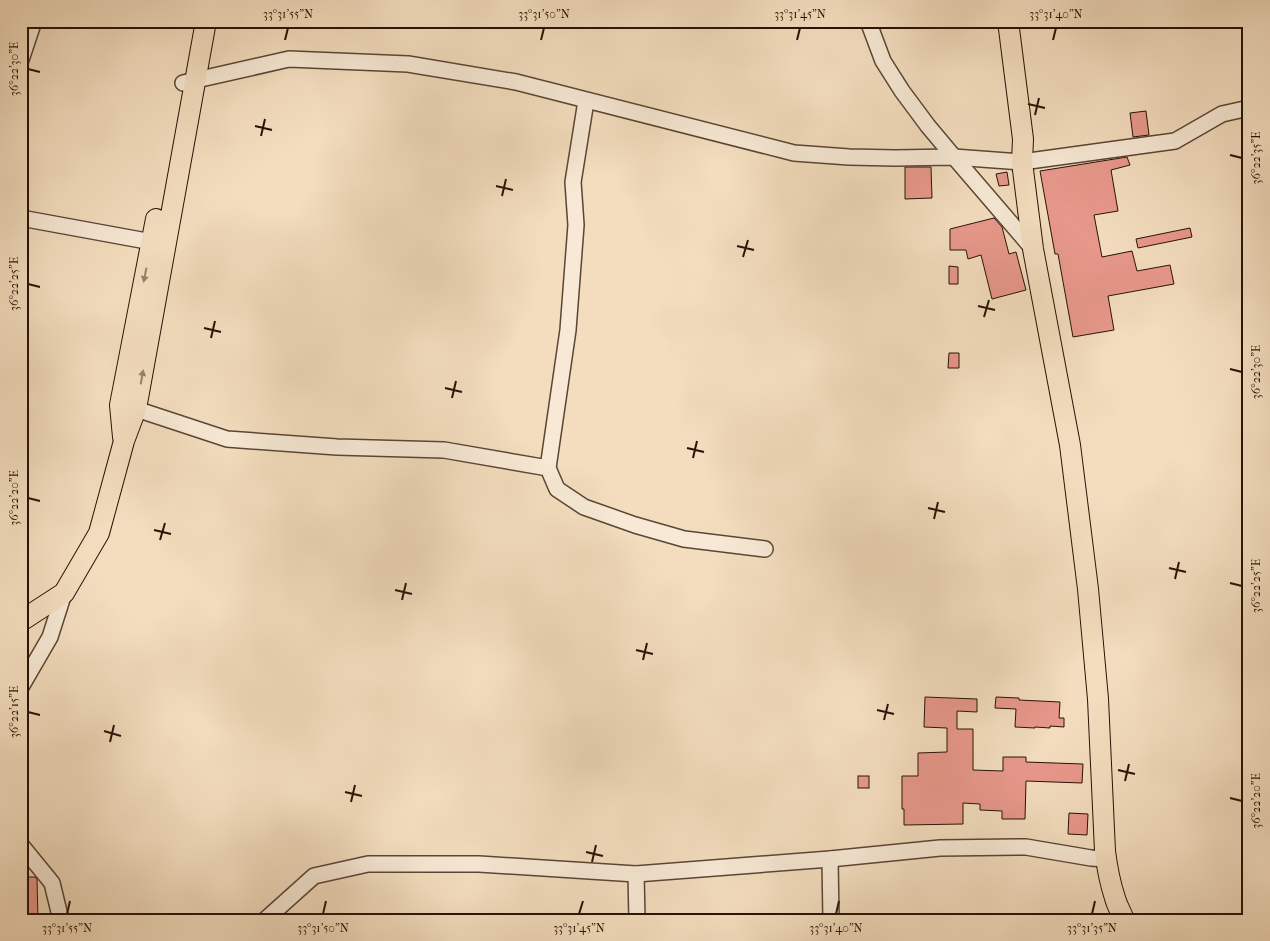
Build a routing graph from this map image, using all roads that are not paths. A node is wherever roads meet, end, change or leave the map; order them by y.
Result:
1 (34, 21) edge
2 (195, 21) edge
3 (206, 21) edge
4 (868, 21) edge
5 (994, 21) edge
6 (1008, 21) edge
7 (21, 60) edge
8 (189, 81) junction
9 (586, 101) junction
10 (1249, 108) edge
11 (954, 157) junction
12 (1022, 162) junction
13 (21, 218) edge
14 (152, 242) junction
15 (1033, 249) junction
16 (136, 409) junction
17 (124, 441) junction
18 (548, 468) junction
19 (766, 549) dead end
20 (64, 593) junction
21 (21, 621) edge
22 (21, 687) edge
23 (21, 845) edge
24 (830, 859) junction
25 (1106, 859) junction
26 (636, 874) junction
27 (1115, 899) junction
28 (61, 920) edge
29 (266, 920) edge
30 (637, 920) edge
31 (831, 920) edge
32 (1114, 920) edge
33 (1124, 920) edge

1 - 7 street
2 - 8 main road
3 - 8 main road
4 - 11 street
5 - 12 main road
6 - 12 main road
8 - 9 street
8 - 14 main road
16 -> 8 main road
9 - 11 street
9 - 18 street
10 - 12 street
11 - 12 street
11 - 15 street
12 - 15 main road
13 - 14 street
14 -> 17 main road
15 - 25 main road
16 - 17 main road
16 - 18 street
17 - 20 main road
18 - 19 street
20 - 21 main road
20 - 22 street
23 - 28 street
24 - 25 street
24 - 26 street
24 - 31 street
25 - 27 main road
26 - 29 street
26 - 30 street
27 - 32 main road
27 - 33 main road

